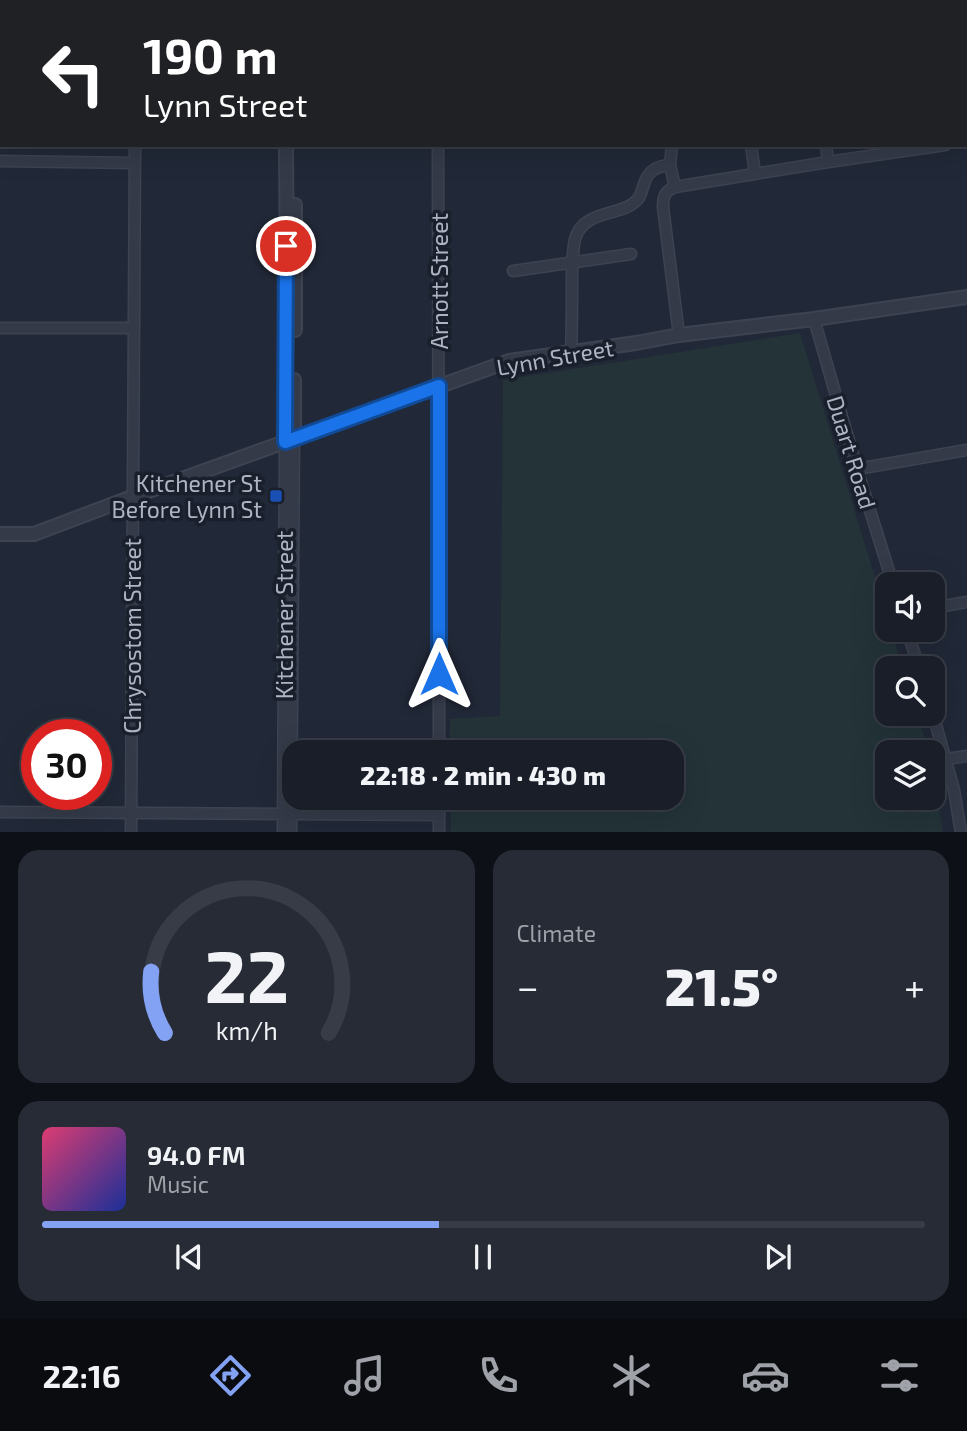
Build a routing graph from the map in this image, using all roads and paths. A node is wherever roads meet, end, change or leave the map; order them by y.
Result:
1 (135, 147) edge
2 (286, 147) edge
3 (294, 147) edge
4 (438, 147) edge
5 (672, 147) edge
6 (751, 147) edge
7 (826, 147) edge
8 (931, 147) edge
9 (0, 161) edge
10 (828, 162) junction
11 (134, 163) junction
12 (670, 165) junction
13 (755, 174) junction
14 (675, 187) junction
15 (631, 254) dead end
16 (573, 262) junction
17 (513, 271) dead end
18 (967, 297) edge
19 (814, 319) junction
20 (0, 328) edge
21 (134, 328) junction
22 (680, 335) junction
23 (571, 352) junction
24 (439, 386) junction
25 (289, 441) junction
26 (967, 450) edge
27 (857, 469) junction
28 (132, 497) junction
29 (0, 534) edge
30 (889, 572) edge
31 (967, 602) edge
32 (945, 606) edge
33 (936, 726) edge
34 (439, 740) edge
35 (967, 756) edge
36 (946, 760) junction
37 (439, 810) edge
38 (0, 812) edge
39 (132, 813) junction
40 (287, 814) junction
41 (439, 815) junction
42 (131, 832) edge
43 (283, 832) edge
44 (291, 832) edge
45 (439, 832) edge
46 (961, 832) edge

1 - 11 street, Chrysostom Street
2 - 25 street, Kitchener Street
3 - 25 street, Kitchener Street
4 - 24 street, Arnott Street
5 - 12 street
6 - 13 street
7 - 10 street
8 - 10 street
9 - 11 street
10 - 13 street
11 - 21 street, Chrysostom Street
12 - 14 street
12 - 16 street
13 - 14 street
14 - 22 street
15 - 16 street
16 - 17 street
16 - 23 street
18 - 19 street, Lynn Street
19 - 22 street, Lynn Street
19 - 27 street, Duart Road
20 - 21 street
21 - 28 street, Chrysostom Street
22 - 23 street, Lynn Street
23 - 24 street, Lynn Street
24 - 25 street, Lynn Street
24 - 34 street, Arnott Street
25 - 28 street, Lynn Street
25 - 40 street, Kitchener Street
26 - 27 street
27 - 30 street, Duart Road
28 - 29 street, Lynn Street
28 - 39 street, Chrysostom Street
31 - 32 street
33 - 36 street
35 - 36 street
36 - 46 street
37 - 41 street
38 - 39 street
39 - 40 street
39 - 42 street, Chrysostom Street
40 - 41 street
40 - 43 street, Kitchener Street
40 - 44 street, Kitchener Street
41 - 45 street

